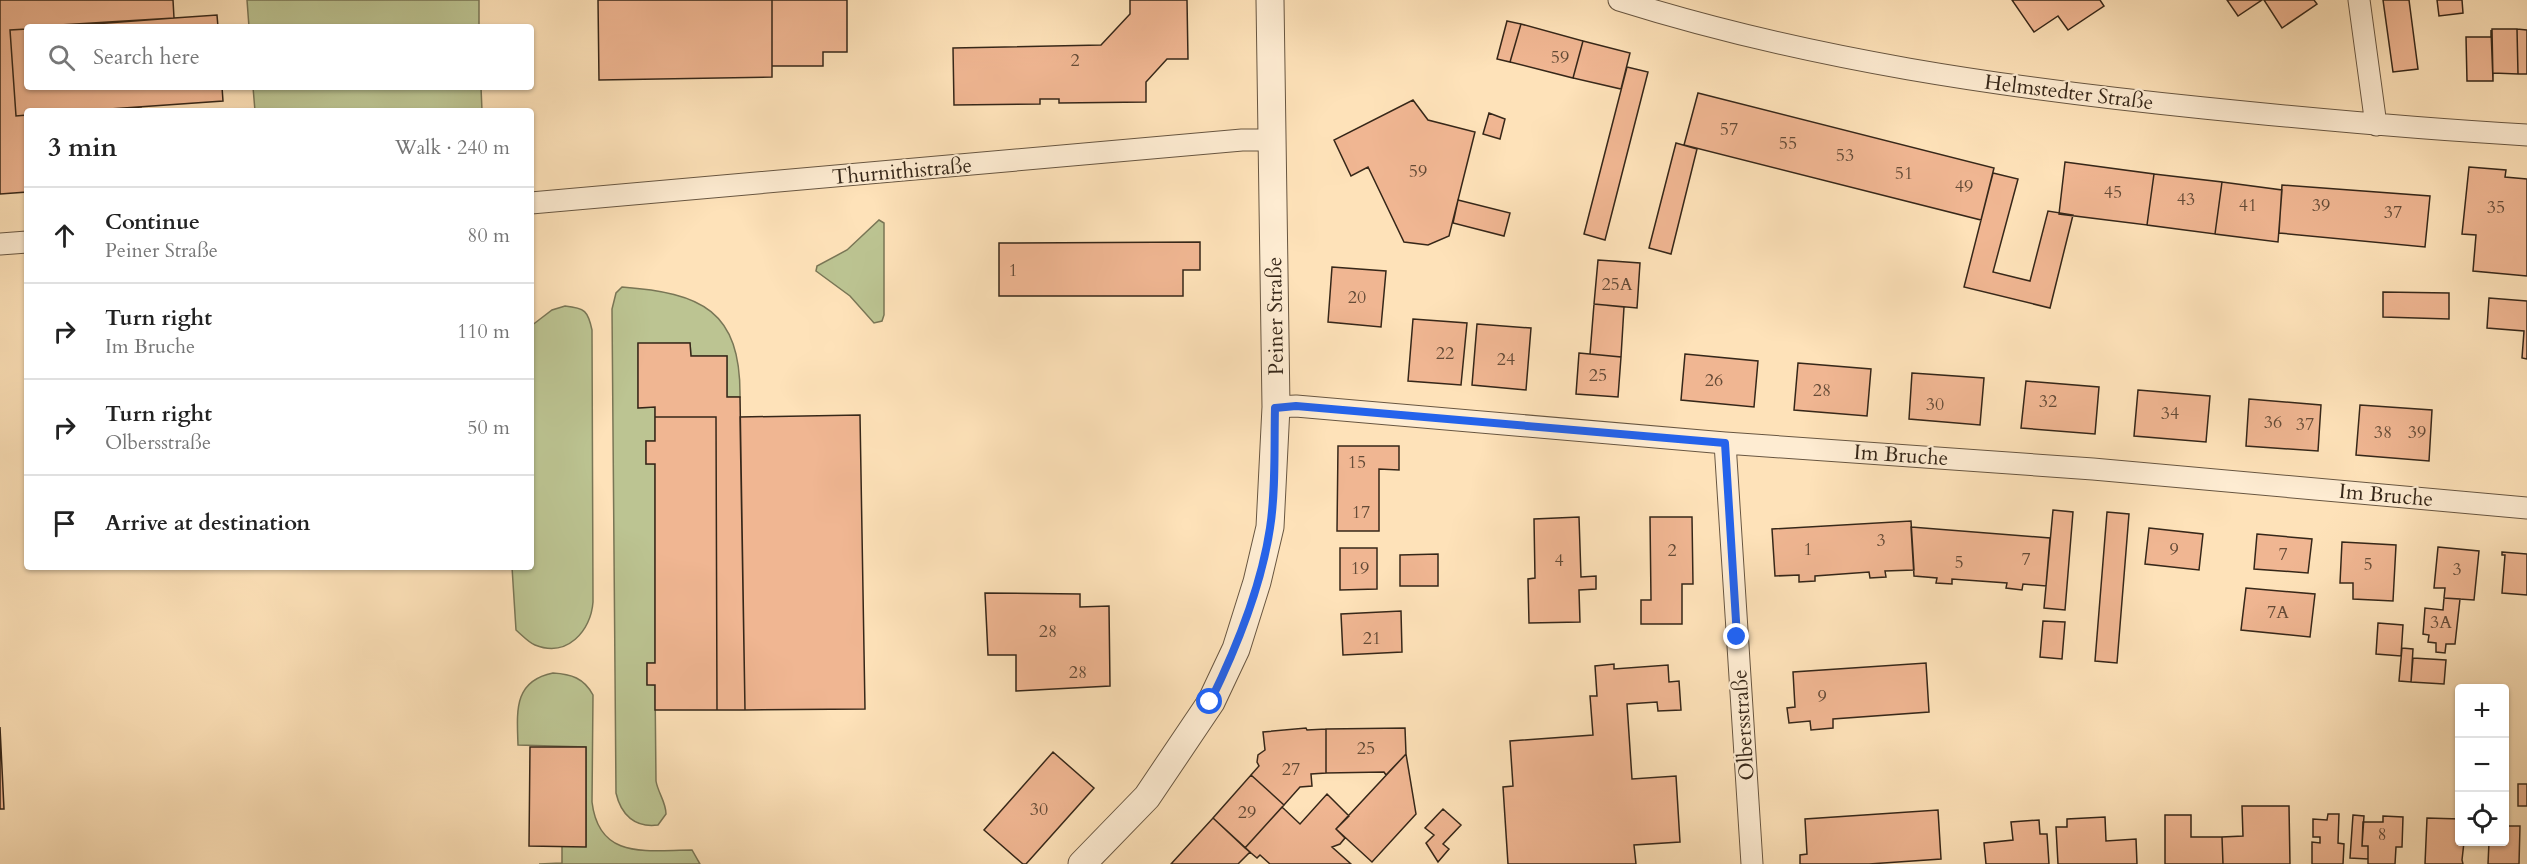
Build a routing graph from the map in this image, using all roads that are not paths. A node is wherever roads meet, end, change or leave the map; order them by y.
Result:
1 (1270, 0) edge
2 (1618, 0) edge
3 (2359, 0) edge
4 (2376, 125) junction
5 (2527, 135) edge
6 (1273, 140) junction
7 (534, 203) edge
8 (24, 242) edge
9 (0, 244) edge
10 (1275, 408) junction
11 (1725, 443) junction
12 (2527, 508) edge
13 (1082, 864) edge
14 (1752, 864) edge

1 - 6 street, Peiner Straße
2 - 4 street, Helmstedter Straße
3 - 4 street
4 - 5 street, Helmstedter Straße
6 - 7 street, Thurnithistraße
6 - 10 street, Peiner Straße
8 - 9 street
10 - 11 street, Im Bruche
10 - 13 street, Peiner Straße
11 - 12 street, Im Bruche
11 - 14 street, Olbersstraße

